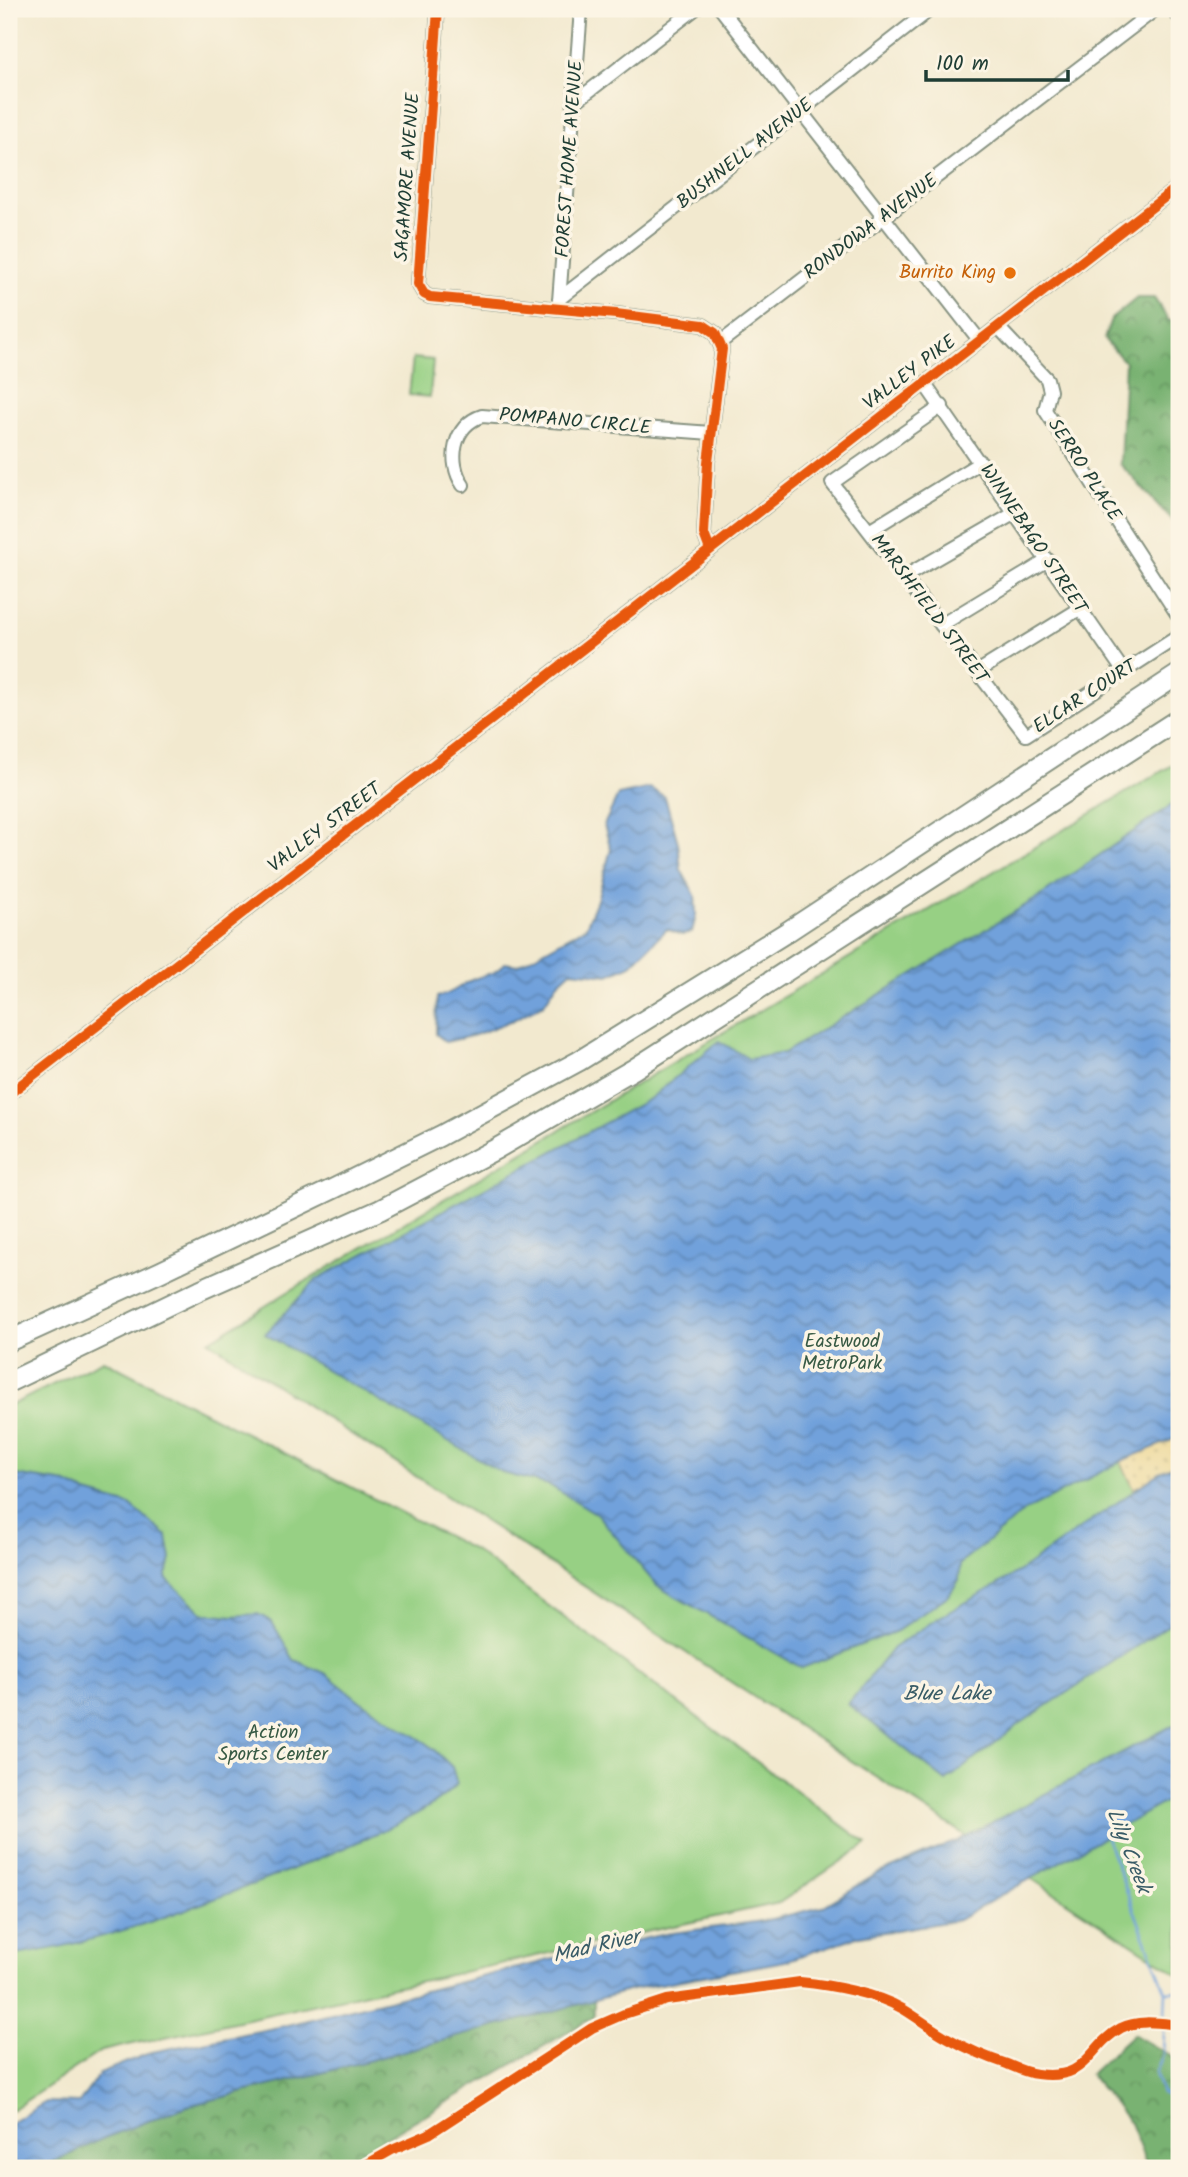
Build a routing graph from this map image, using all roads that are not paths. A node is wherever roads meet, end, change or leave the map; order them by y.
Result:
1 (438, 9) edge
2 (581, 9) edge
3 (695, 9) edge
4 (721, 9) edge
5 (931, 9) edge
6 (1156, 9) edge
7 (1172, 9) edge
8 (1179, 18) edge
9 (575, 102) junction
10 (800, 110) junction
11 (1179, 186) edge
12 (884, 217) junction
13 (559, 303) junction
14 (998, 327) junction
15 (981, 341) junction
16 (721, 342) junction
17 (924, 383) junction
18 (942, 406) junction
19 (711, 433) junction
20 (981, 462) junction
21 (463, 485) dead end
22 (1015, 513) junction
23 (869, 531) junction
24 (710, 550) junction
25 (1048, 560) junction
26 (905, 578) junction
27 (662, 587) joint
28 (1081, 608) junction
29 (1179, 617) edge
30 (941, 625) junction
31 (1179, 636) edge
32 (1124, 671) junction
33 (977, 672) junction
34 (1179, 674) edge
35 (1179, 719) edge
36 (1026, 735) joint
37 (9, 1094) edge
38 (9, 1341) edge
39 (9, 1382) edge

1 - 13 street, SAGAMORE AVENUE
2 - 9 street, FOREST HOME AVENUE
3 - 9 street
4 - 10 street
5 - 10 street, BUSHNELL AVENUE
6 - 12 street, RONDOWA AVENUE
7 - 8 street
9 - 13 street, FOREST HOME AVENUE
10 - 12 street
10 - 13 street, BUSHNELL AVENUE
11 - 14 street, VALLEY PIKE
12 - 15 street
12 - 16 street, RONDOWA AVENUE
13 - 16 street
14 - 15 street, VALLEY PIKE
14 - 29 street, SERRO PLACE
15 - 17 street, VALLEY PIKE
16 - 19 street
17 - 18 street, WINNEBAGO STREET
17 - 24 street, VALLEY PIKE
18 - 20 street, WINNEBAGO STREET
18 - 23 street, MARSHFIELD STREET
19 - 21 street, POMPANO CIRCLE
19 - 24 street
20 - 22 street, WINNEBAGO STREET
20 - 23 street
22 - 25 street, WINNEBAGO STREET
22 - 26 street
23 - 26 street, MARSHFIELD STREET
24 - 27 street, VALLEY PIKE
25 - 28 street, WINNEBAGO STREET
25 - 30 street
26 - 30 street, MARSHFIELD STREET
27 - 37 street, VALLEY STREET
28 - 32 street, WINNEBAGO STREET
28 - 33 street
30 - 33 street, MARSHFIELD STREET
31 - 32 street, ELCAR COURT
32 - 36 street, ELCAR COURT
33 - 36 street, MARSHFIELD STREET
34 - 38 highway
35 - 39 highway

